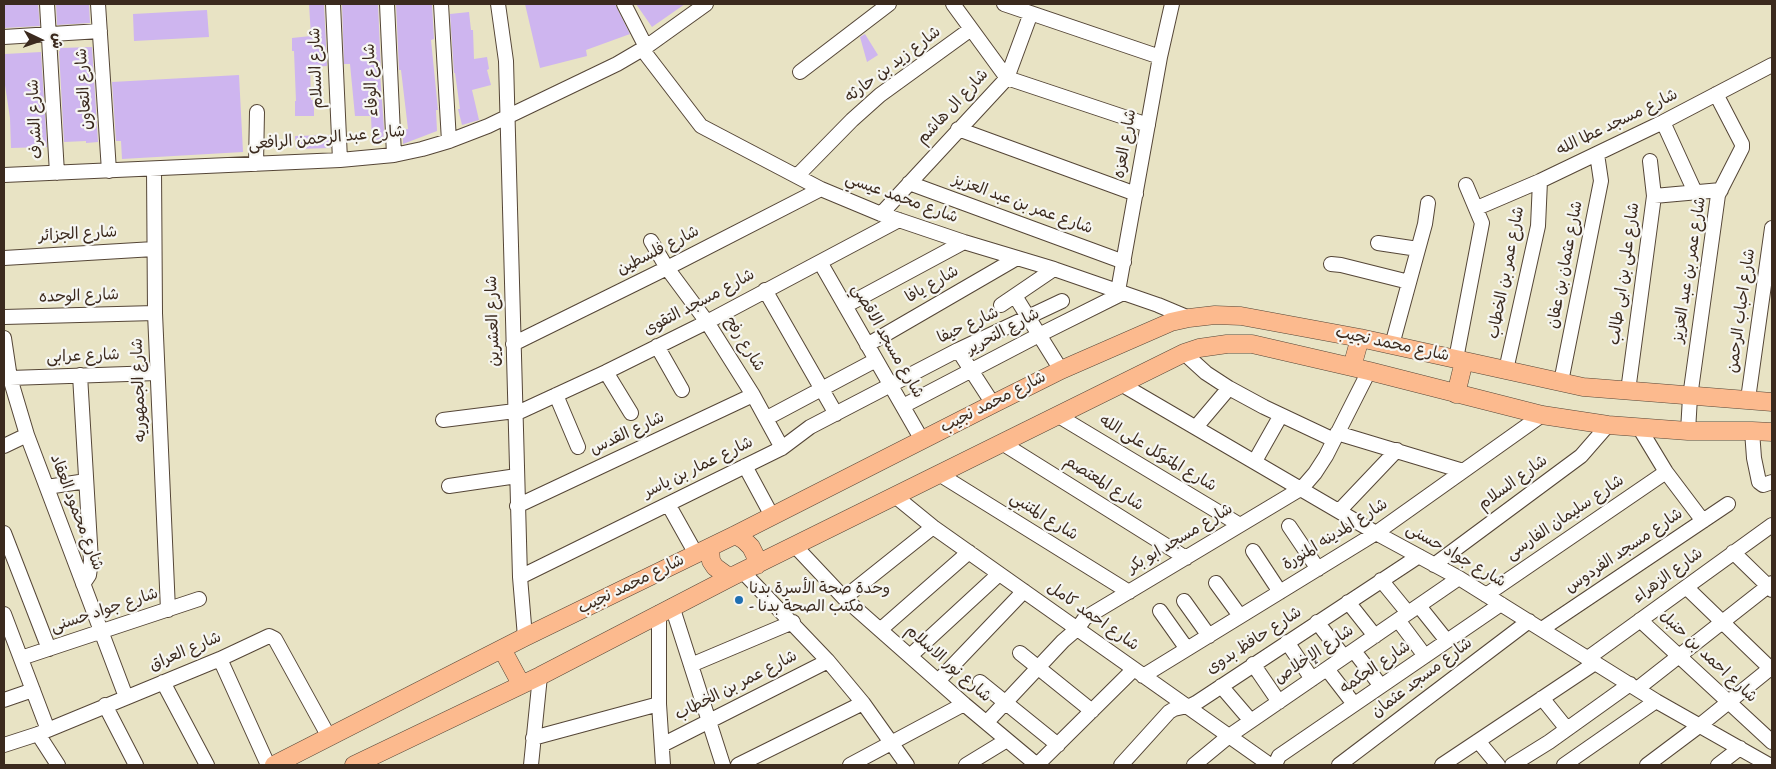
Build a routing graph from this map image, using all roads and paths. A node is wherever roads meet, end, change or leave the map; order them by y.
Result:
1 (47, 4) edge
2 (98, 4) edge
3 (333, 4) edge
4 (387, 4) edge
5 (441, 4) edge
6 (498, 4) edge
7 (624, 4) edge
8 (889, 4) edge
9 (953, 4) edge
10 (1004, 4) edge
11 (1172, 4) edge
12 (697, 6) edge
13 (1031, 13) junction
14 (971, 29) junction
15 (100, 31) junction
16 (49, 34) junction
17 (4, 37) edge
18 (644, 48) junction
19 (1160, 57) junction
20 (1772, 65) edge
21 (800, 72) dead end
22 (1007, 78) junction
23 (1716, 94) junction
24 (257, 112) dead end
25 (506, 117) junction
26 (1663, 122) junction
27 (1148, 125) junction
28 (958, 129) junction
29 (449, 141) junction
30 (1597, 154) junction
31 (394, 155) junction
32 (340, 160) junction
33 (1650, 161) dead end
34 (256, 164) junction
35 (154, 169) junction
36 (109, 171) junction
37 (57, 173) junction
38 (4, 175) edge
39 (797, 176) junction
40 (1540, 181) junction
41 (909, 183) junction
42 (1466, 185) dead end
43 (821, 189) junction
44 (1721, 190) junction
45 (1695, 192) junction
46 (1136, 194) junction
47 (1654, 196) junction
48 (1428, 203) dead end
49 (1477, 208) junction
50 (881, 214) junction
51 (899, 220) junction
52 (1772, 228) edge
53 (651, 241) dead end
54 (964, 242) junction
55 (1378, 242) dead end
56 (1418, 249) junction
57 (154, 250) junction
58 (4, 258) edge
59 (1017, 258) junction
60 (820, 262) junction
61 (1124, 262) junction
62 (1331, 264) dead end
63 (667, 268) junction
64 (1054, 269) junction
65 (1409, 282) junction
66 (765, 290) junction
67 (1120, 292) junction
68 (1014, 296) junction
69 (1062, 301) dead end
70 (1001, 305) dead end
71 (845, 306) junction
72 (155, 313) junction
73 (4, 317) edge
74 (1028, 318) junction
75 (1189, 318) junction
76 (707, 322) junction
77 (1039, 335) junction
78 (4, 338) edge
79 (1360, 338) junction
80 (513, 344) junction
81 (867, 344) junction
82 (1392, 345) junction
83 (658, 346) junction
84 (958, 350) junction
85 (1184, 352) junction
86 (876, 360) junction
87 (1460, 360) junction
88 (1352, 367) junction
89 (971, 370) junction
90 (1061, 370) junction
91 (1506, 370) junction
92 (1369, 371) junction
93 (606, 372) junction
94 (157, 373) junction
95 (80, 376) junction
96 (10, 378) junction
97 (1562, 382) junction
98 (1121, 384) junction
99 (891, 385) junction
100 (822, 388) junction
101 (1230, 388) junction
102 (682, 390) dead end
103 (1628, 391) junction
104 (754, 394) junction
105 (1456, 394) junction
106 (556, 395) junction
107 (1690, 397) junction
108 (1748, 400) junction
109 (1772, 402) edge
110 (993, 404) junction
111 (903, 406) junction
112 (515, 412) junction
113 (631, 413) dead end
114 (836, 414) junction
115 (1057, 415) junction
116 (1281, 415) junction
117 (1542, 415) junction
118 (767, 418) junction
119 (443, 420) dead end
120 (1608, 425) junction
121 (1196, 428) junction
122 (1640, 428) junction
123 (1688, 431) junction
124 (1752, 431) junction
125 (1772, 432) edge
126 (27, 435) junction
127 (1336, 437) junction
128 (922, 440) junction
129 (1002, 443) junction
130 (4, 446) edge
131 (578, 447) dead end
132 (782, 448) junction
133 (1397, 450) junction
134 (1255, 461) junction
135 (745, 466) junction
136 (1463, 471) junction
137 (1666, 472) junction
138 (939, 474) junction
139 (517, 476) junction
140 (86, 480) junction
141 (1772, 482) edge
142 (449, 486) dead end
143 (47, 487) junction
144 (1302, 488) junction
145 (895, 496) junction
146 (668, 504) junction
147 (1728, 504) dead end
148 (518, 506) junction
149 (1340, 510) junction
150 (772, 516) junction
151 (1702, 521) junction
152 (1240, 525) junction
153 (1772, 525) edge
154 (1289, 526) dead end
155 (933, 527) junction
156 (4, 533) edge
157 (1376, 533) junction
158 (735, 535) junction
159 (795, 546) junction
160 (703, 551) junction
161 (1253, 551) dead end
162 (969, 552) junction
163 (1733, 552) junction
164 (1419, 556) junction
165 (1186, 558) junction
166 (1434, 564) junction
167 (1318, 569) junction
168 (744, 571) junction
169 (999, 574) junction
170 (520, 577) junction
171 (1459, 578) junction
172 (1382, 580) junction
173 (1216, 583) dead end
174 (83, 584) junction
175 (1771, 586) edge
176 (1686, 587) junction
177 (1024, 591) junction
178 (1129, 592) junction
179 (1280, 592) junction
180 (1486, 595) junction
181 (844, 598) junction
182 (199, 599) dead end
183 (1184, 600) dead end
184 (1348, 602) junction
185 (1501, 604) junction
186 (168, 610) junction
187 (666, 610) junction
188 (1160, 611) dead end
189 (1409, 613) junction
190 (4, 614) edge
191 (1240, 616) junction
192 (1640, 620) junction
193 (1528, 621) junction
194 (793, 622) junction
195 (1318, 622) junction
196 (1722, 622) junction
197 (1077, 629) junction
198 (1542, 629) junction
199 (880, 630) junction
200 (101, 632) junction
201 (1209, 636) junction
202 (1375, 636) junction
203 (525, 637) junction
204 (1447, 641) junction
205 (1287, 642) junction
206 (9, 644) edge
207 (49, 649) junction
208 (502, 649) junction
209 (1187, 649) junction
210 (1020, 653) dead end
211 (1349, 654) junction
212 (910, 656) junction
213 (1425, 656) junction
214 (1679, 656) junction
215 (21, 658) junction
216 (220, 659) junction
217 (1591, 660) junction
218 (828, 661) junction
219 (1253, 664) junction
220 (692, 665) junction
221 (1037, 667) junction
222 (1328, 669) junction
223 (1772, 669) edge
224 (1138, 673) junction
225 (540, 676) junction
226 (1312, 679) junction
227 (938, 681) junction
228 (163, 682) junction
229 (980, 682) dead end
230 (521, 684) junction
231 (1221, 686) junction
232 (1381, 686) junction
233 (1634, 687) junction
234 (33, 690) junction
235 (126, 697) junction
236 (1542, 698) junction
237 (4, 700) edge
238 (1656, 700) junction
239 (1279, 702) junction
240 (1729, 702) junction
241 (863, 703) junction
242 (1005, 703) junction
243 (659, 704) junction
244 (964, 704) junction
245 (1354, 704) junction
246 (105, 705) junction
247 (1187, 706) junction
248 (1092, 712) junction
249 (709, 721) junction
250 (1251, 721) junction
251 (987, 722) junction
252 (1699, 726) junction
253 (1567, 729) junction
254 (43, 732) junction
255 (1229, 736) junction
256 (329, 738) junction
257 (533, 738) junction
258 (1007, 740) junction
259 (1478, 740) junction
260 (892, 742) junction
261 (1772, 744) edge
262 (4, 745) edge
263 (662, 745) junction
264 (1058, 745) junction
265 (1740, 748) junction
266 (1763, 762) edge
267 (58, 765) edge
268 (136, 765) edge
269 (207, 765) edge
270 (268, 765) edge
271 (274, 765) edge
272 (354, 765) edge
273 (531, 765) edge
274 (663, 765) edge
275 (723, 765) edge
276 (738, 765) edge
277 (850, 765) edge
278 (907, 765) edge
279 (966, 765) edge
280 (1037, 765) edge
281 (1121, 765) edge
282 (1194, 765) edge
283 (1270, 765) edge
284 (1275, 765) edge
285 (1339, 765) edge
286 (1442, 765) edge
287 (1498, 765) edge
288 (1512, 765) edge
289 (1564, 765) edge
290 (1647, 765) edge
291 (1718, 765) edge

1 - 16 street, شارع الشرف
2 - 15 street, شارع التعاون
3 - 32 street, شارع السلام
4 - 31 street, شارع الوفاء
5 - 29 street
6 - 25 street, شارع العشرين
7 - 18 street, شارع محمد عيسي
8 - 21 street
9 - 14 street
10 - 13 street
11 - 19 street, شارع العزه
12 - 18 street, شارع عبد الرحمن الرافعى
13 - 19 street
13 - 22 street, شارع ال هاشم
14 - 22 street
14 - 39 street, شارع زيد بن حارثه
15 - 16 street
15 - 36 street, شارع التعاون
16 - 17 street
16 - 37 street, شارع الشرف
18 - 25 street, شارع عبد الرحمن الرافعى
18 - 39 street, شارع محمد عيسي
19 - 27 street, شارع العزه
20 - 23 street, شارع مسجد عطا الله
22 - 27 street
22 - 28 street, شارع ال هاشم
23 - 26 street, شارع مسجد عطا الله
23 - 44 street, شارع عمر بن عبد العزيز
24 - 34 street
25 - 29 street, شارع عبد الرحمن الرافعى
25 - 80 street, شارع العشرين
26 - 30 street, شارع مسجد عطا الله
26 - 45 street
27 - 46 street, شارع العزه
28 - 41 street, شارع ال هاشم
28 - 46 street
29 - 31 street, شارع عبد الرحمن الرافعى
30 - 40 street, شارع مسجد عطا الله
30 - 97 street, شارع عثمان بن عفان
31 - 32 street, شارع عبد الرحمن الرافعى
32 - 34 street, شارع عبد الرحمن الرافعى
33 - 47 street, شارع على بن ابى طالب
34 - 35 street, شارع عبد الرحمن الرافعى
35 - 36 street, شارع عبد الرحمن الرافعى
35 - 57 street, شارع الجمهوريه
36 - 37 street, شارع عبد الرحمن الرافعى
37 - 38 street, شارع عبد الرحمن الرافعى
39 - 43 street, شارع محمد عيسي
40 - 49 street, شارع مسجد عطا الله
40 - 91 street, شارع عمر بن الخطاب
41 - 50 street, شارع ال هاشم
41 - 61 street, شارع عمر بن عبد العزيز
42 - 49 street
43 - 50 street, شارع محمد عيسي
43 - 63 street, شارع فلسطين
44 - 45 street
44 - 107 street, شارع عمر بن عبد العزيز
45 - 47 street
46 - 61 street, شارع العزه
47 - 103 street, شارع على بن ابى طالب
48 - 56 street
49 - 87 street
50 - 51 street, شارع محمد عيسي
51 - 54 street, شارع محمد عيسي
51 - 60 street, شارع مسجد التقوى
52 - 108 street, شارع احباب الرحمن
53 - 63 street, شارع رفح
54 - 59 street, شارع محمد عيسي
54 - 71 street
55 - 56 street
56 - 65 street
57 - 58 street, شارع الجزائر
57 - 72 street, شارع الجمهوريه
59 - 64 street, شارع محمد عيسي
59 - 81 street, شارع يافا
60 - 66 street, شارع مسجد التقوى
60 - 71 street, شارع مسجد الاقصي
61 - 67 street, شارع العزه
62 - 65 street
63 - 76 street, شارع رفح
63 - 80 street, شارع فلسطين
64 - 67 street, شارع محمد عيسي
64 - 68 street
65 - 82 street
66 - 76 street, شارع مسجد التقوى
66 - 100 street
67 - 75 street, شارع محمد عيسي
67 - 77 street, شارع التحرير
68 - 70 street
68 - 74 street
69 - 74 street, شارع حيفا
71 - 81 street, شارع مسجد الاقصي
72 - 73 street, شارع الوحده
72 - 94 street, شارع الجمهوريه
74 - 77 street
74 - 84 street, شارع حيفا
75 - 79 main road, شارع محمد نجيب
75 - 90 main road, شارع محمد نجيب
76 - 83 street, شارع مسجد التقوى
76 - 104 street, شارع رفح
77 - 89 street, شارع التحرير
77 - 90 street
78 - 96 street, شارع محمود العقاد
79 - 82 main road, شارع محمد نجيب
79 - 88 main road
80 - 112 street, شارع العشرين
81 - 86 street, شارع مسجد الاقصي
82 - 87 main road, شارع محمد نجيب
83 - 93 street, شارع مسجد التقوى
83 - 102 street
84 - 89 street
84 - 99 street, شارع حيفا
85 - 88 main road, شارع محمد نجيب
85 - 98 main road, شارع محمد نجيب
85 - 101 street
86 - 99 street, شارع مسجد الاقصي
86 - 100 street
87 - 91 main road, شارع محمد نجيب
87 - 105 main road
88 - 92 main road, شارع محمد نجيب
89 - 110 street
89 - 111 street, شارع التحرير
90 - 110 main road, شارع محمد نجيب
91 - 97 main road, شارع محمد نجيب
92 - 105 main road, شارع محمد نجيب
92 - 127 street, شارع مسجد ابو بكر
93 - 106 street, شارع مسجد التقوى
93 - 113 street
94 - 95 street, شارع عرابى
94 - 186 street, شارع الجمهوريه
95 - 96 street, شارع عرابى
95 - 140 street
96 - 126 street, شارع محمود العقاد
97 - 103 main road, شارع محمد نجيب
98 - 115 main road, شارع محمد نجيب
98 - 121 street, شارع جواد حسنى
99 - 111 street, شارع مسجد الاقصي
99 - 114 street, شارع عمار بن ياسر
100 - 114 street
100 - 118 street
101 - 116 street
101 - 121 street
103 - 107 main road, شارع محمد نجيب
104 - 118 street, شارع رفح
104 - 148 street, شارع القدس
105 - 117 main road, شارع محمد نجيب
106 - 112 street, شارع مسجد التقوى
106 - 131 street
107 - 108 main road, شارع محمد نجيب
107 - 123 street, شارع عمر بن عبد العزيز
108 - 109 main road, شارع محمد نجيب
110 - 128 main road, شارع محمد نجيب
111 - 128 street, شارع مسجد الاقصي
112 - 119 street, شارع مسجد التقوى
112 - 139 street, شارع العشرين
114 - 132 street, شارع عمار بن ياسر
115 - 129 main road, شارع محمد نجيب
115 - 152 street, شارع المتوكل على الله
116 - 127 street
116 - 134 street
117 - 120 main road, شارع محمد نجيب
117 - 136 street, شارع المدينه المنورة
118 - 132 street, شارع رفح
120 - 122 main road, شارع محمد نجيب
120 - 166 street, شارع السلام
121 - 134 street, شارع جواد حسنى
122 - 123 main road, شارع محمد نجيب
122 - 137 street
123 - 124 main road, شارع محمد نجيب
124 - 125 main road, شارع محمد نجيب
124 - 141 street
126 - 130 street
126 - 143 street, شارع محمود العقاد
127 - 133 street
127 - 144 street, شارع مسجد ابو بكر
128 - 150 main road, شارع محمد نجيب
129 - 138 main road, شارع محمد نجيب
129 - 165 street, شارع المعتصم
132 - 135 street, شارع عمار بن ياسر
133 - 136 street
133 - 149 street
134 - 144 street, شارع جواد حسنى
135 - 146 street, شارع عمار بن ياسر
135 - 150 street
136 - 157 street, شارع المدينه المنورة
137 - 151 street
137 - 180 street, شارع سليمان الفارسى
138 - 145 main road, شارع محمد نجيب
138 - 178 street, شارع المتنبي
139 - 142 street
139 - 148 street, شارع العشرين
140 - 143 street
140 - 174 street
143 - 174 street, شارع محمود العقاد
144 - 149 street, شارع جواد حسنى
144 - 152 street, شارع مسجد ابو بكر
145 - 155 street, شارع احمد كامل
145 - 159 main road, شارع محمد نجيب
146 - 160 street
146 - 170 street, شارع عمار بن ياسر
147 - 151 street, شارع مسجد الفردوس
148 - 170 street, شارع العشرين
149 - 157 street, شارع جواد حسنى
150 - 158 main road, شارع محمد نجيب
151 - 198 street, شارع مسجد الفردوس
152 - 165 street, شارع مسجد ابو بكر
153 - 163 street, شارع الزهراء
154 - 167 street
155 - 162 street, شارع احمد كامل
155 - 181 street
156 - 207 street
157 - 164 street, شارع جواد حسنى
157 - 167 street, شارع المدينه المنورة
158 - 160 main road, شارع محمد نجيب
158 - 168 main road
159 - 168 main road, شارع محمد نجيب
159 - 181 street, شارع نور الاسلام
160 - 168 main road
160 - 203 main road, شارع محمد نجيب
161 - 179 street
162 - 169 street, شارع احمد كامل
162 - 199 street
163 - 175 street
163 - 176 street, شارع الزهراء
164 - 166 street, شارع جواد حسنى
164 - 172 street, شارع حافظ بدوى
165 - 178 street, شارع مسجد ابو بكر
166 - 171 street, شارع جواد حسنى
167 - 179 street, شارع المدينه المنورة
168 - 187 main road, شارع محمد نجيب
168 - 194 street
169 - 177 street, شارع احمد كامل
169 - 212 street
170 - 203 street, شارع العشرين
171 - 180 street, شارع جواد حسنى
171 - 189 street, شارع الإخلاص
172 - 184 street, شارع حافظ بدوى
172 - 189 street
173 - 191 street
174 - 200 street, شارع محمود العقاد
175 - 196 street
176 - 192 street, شارع الزهراء
176 - 196 street
177 - 197 street, شارع احمد كامل
177 - 227 street
178 - 197 street, شارع مسجد ابو بكر
179 - 191 street, شارع المدينه المنورة
180 - 185 street, شارع جواد حسنى
181 - 199 street, شارع نور الاسلام
182 - 186 street, شارع جواد حسنى
183 - 201 street
184 - 195 street, شارع حافظ بدوى
184 - 202 street
185 - 193 street, شارع جواد حسنى
185 - 204 street, شارع الحكمه
186 - 200 street, شارع جواد حسنى
187 - 220 street
187 - 225 main road, شارع محمد نجيب
187 - 243 street
188 - 209 street
189 - 202 street, شارع الإخلاص
189 - 204 street
189 - 213 street
190 - 206 street
191 - 201 street, شارع المدينه المنورة
192 - 214 street, شارع احمد بن حنبل
192 - 217 street, شارع الزهراء
193 - 198 street, شارع جواد حسنى
193 - 285 street, شارع مسجد عثمان
194 - 218 street
194 - 220 street
195 - 205 street, شارع حافظ بدوى
195 - 211 street
196 - 214 street
196 - 223 street
197 - 221 street, شارع مسجد ابو بكر
197 - 224 street, شارع احمد كامل
198 - 217 street, شارع جواد حسنى
199 - 212 street, شارع نور الاسلام
200 - 207 street, شارع جواد حسنى
200 - 235 street, شارع محمود العقاد
201 - 209 street, شارع المدينه المنورة
202 - 211 street, شارع الإخلاص
203 - 208 main road, شارع محمد نجيب
204 - 213 street, شارع الحكمه
205 - 219 street, شارع حافظ بدوى
205 - 226 street
206 - 215 street
207 - 215 street, شارع جواد حسنى
208 - 230 main road
208 - 256 main road, شارع محمد نجيب
209 - 224 street, شارع المدينه المنورة
210 - 221 street
211 - 222 street, شارع الإخلاص
211 - 232 street
212 - 227 street, شارع نور الاسلام
213 - 232 street, شارع الحكمه
214 - 233 street
214 - 240 street, شارع احمد بن حنبل
215 - 234 street
216 - 228 street, شارع العراق
216 - 256 street, شارع العراق
216 - 270 street
217 - 233 street, شارع جواد حسنى
217 - 236 street, شارع الزهراء
218 - 241 street
218 - 249 street, شارع عمر بن الخطاب
219 - 231 street, شارع حافظ بدوى
219 - 239 street
220 - 249 street
221 - 242 street, شارع مسجد ابو بكر
221 - 248 street
222 - 226 street, شارع الإخلاص
222 - 245 street
223 - 240 street
224 - 247 street, شارع احمد كامل
224 - 248 street, شارع المدينه المنورة
225 - 230 main road, شارع محمد نجيب
225 - 257 street
226 - 239 street, شارع الإخلاص
227 - 244 street, شارع نور الاسلام
228 - 235 street, شارع العراق
228 - 269 street
229 - 242 street
230 - 272 main road, شارع محمد نجيب
231 - 247 street, شارع حافظ بدوى
231 - 250 street
232 - 245 street, شارع الحكمه
233 - 238 street, شارع جواد حسنى
233 - 253 street
234 - 237 street
234 - 254 street
235 - 246 street, شارع العراق
236 - 253 street
236 - 259 street, شارع الزهراء
238 - 252 street, شارع جواد حسنى
238 - 289 street
239 - 250 street, شارع الإخلاص
240 - 252 street
240 - 261 street, شارع احمد بن حنبل
241 - 260 street
241 - 276 street
242 - 251 street, شارع مسجد ابو بكر
242 - 264 street
243 - 257 street
243 - 263 street
244 - 251 street, شارع نور الاسلام
244 - 260 street
245 - 284 street, شارع الحكمه
246 - 254 street, شارع العراق
246 - 268 street
247 - 255 street, شارع احمد كامل
247 - 281 street, شارع حافظ بدوى
248 - 264 street, شارع المدينه المنورة
249 - 263 street, شارع عمر بن الخطاب
249 - 275 street
250 - 255 street, شارع الإخلاص
251 - 258 street, شارع نور الاسلام
252 - 265 street, شارع جواد حسنى
252 - 290 street
253 - 288 street
254 - 262 street, شارع العراق
254 - 267 street
255 - 282 street, شارع الإخلاص
255 - 283 street, شارع احمد كامل
256 - 271 main road, شارع محمد نجيب
257 - 273 street
258 - 279 street
258 - 280 street, شارع نور الاسلام
259 - 286 street, شارع الزهراء
259 - 287 street
260 - 277 street
260 - 278 street
261 - 266 street
263 - 274 street
264 - 280 street, شارع المدينه المنورة
265 - 266 street, شارع جواد حسنى
265 - 291 street

